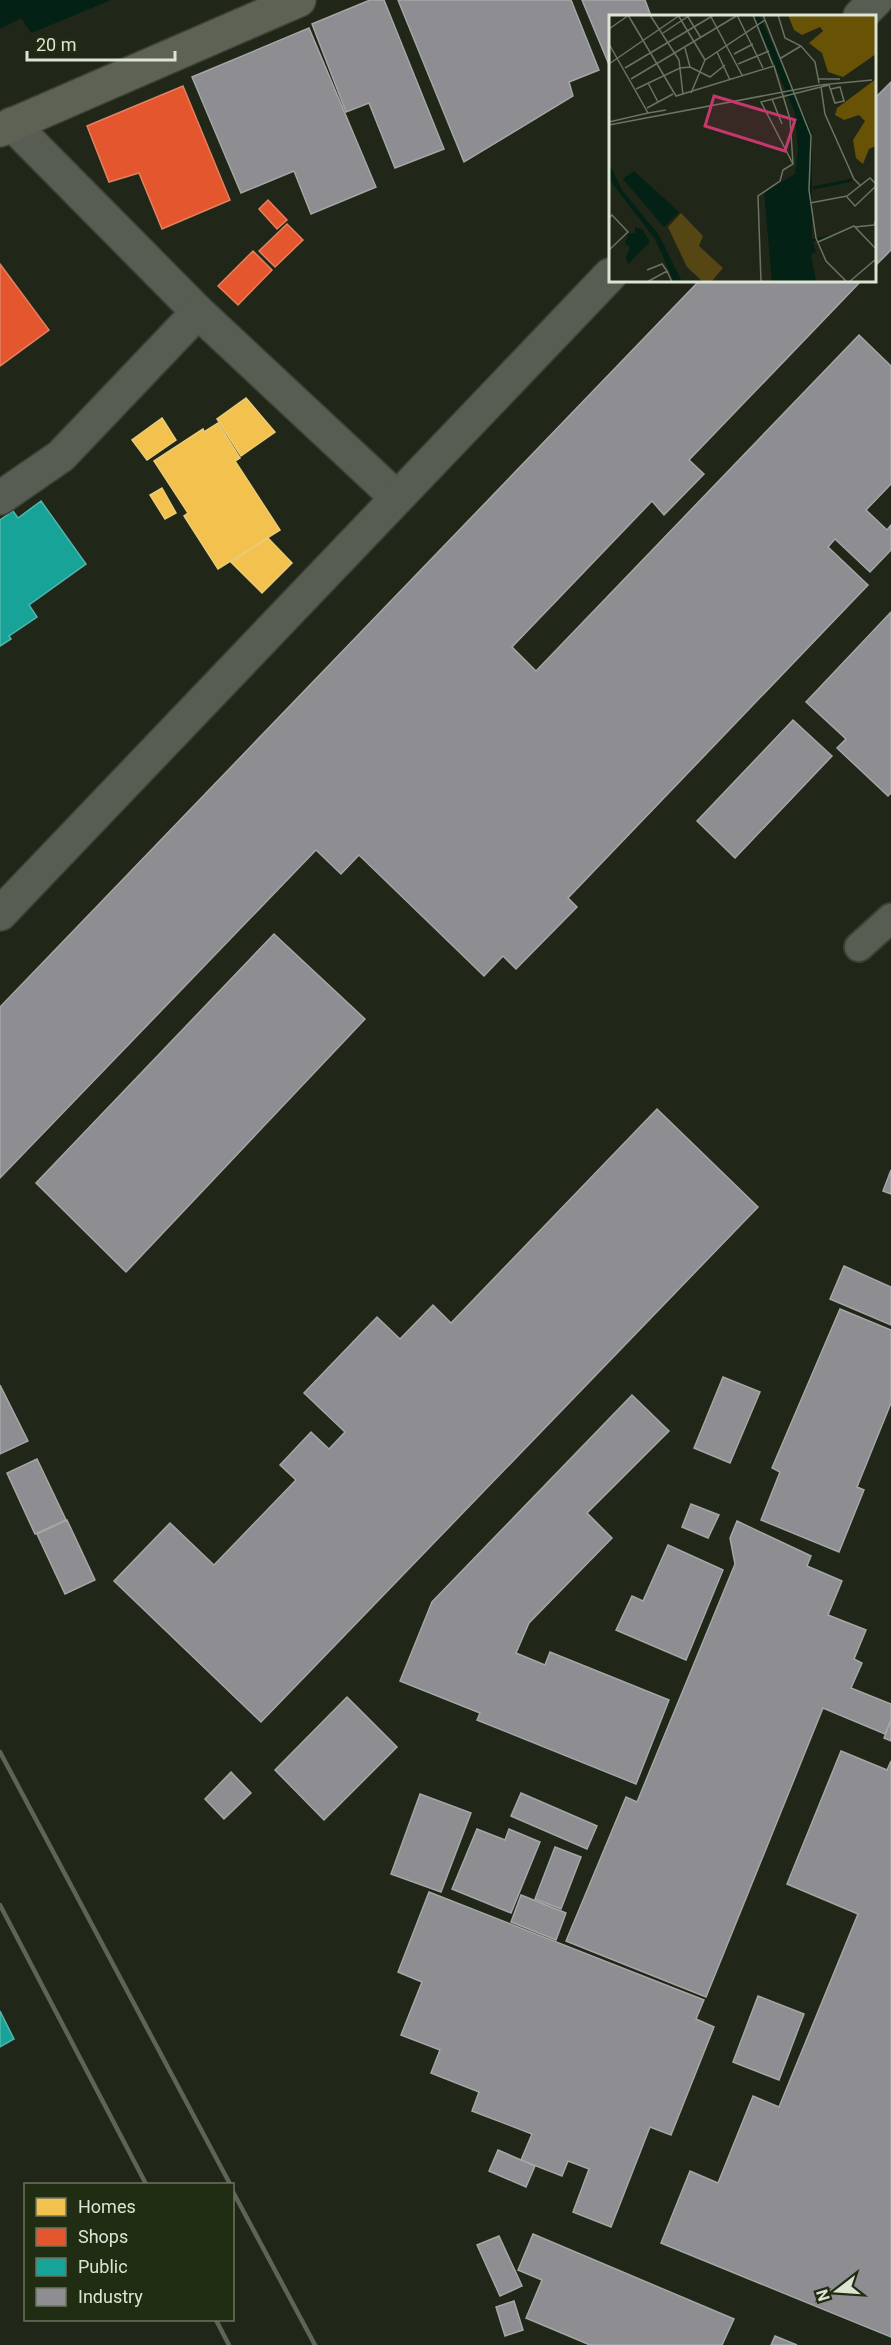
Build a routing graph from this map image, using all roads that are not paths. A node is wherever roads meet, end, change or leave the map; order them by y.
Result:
1 (299, 0) edge
2 (876, 0) edge
3 (861, 15) edge
4 (6, 127) edge
5 (609, 276) edge
6 (198, 312) junction
7 (396, 497) junction
8 (0, 498) edge
9 (0, 914) edge
10 (891, 918) edge
11 (859, 947) dead end

1 - 4 main road
2 - 3 street
4 - 6 street
5 - 7 street
6 - 7 street
6 - 8 street
7 - 9 street
10 - 11 lane

